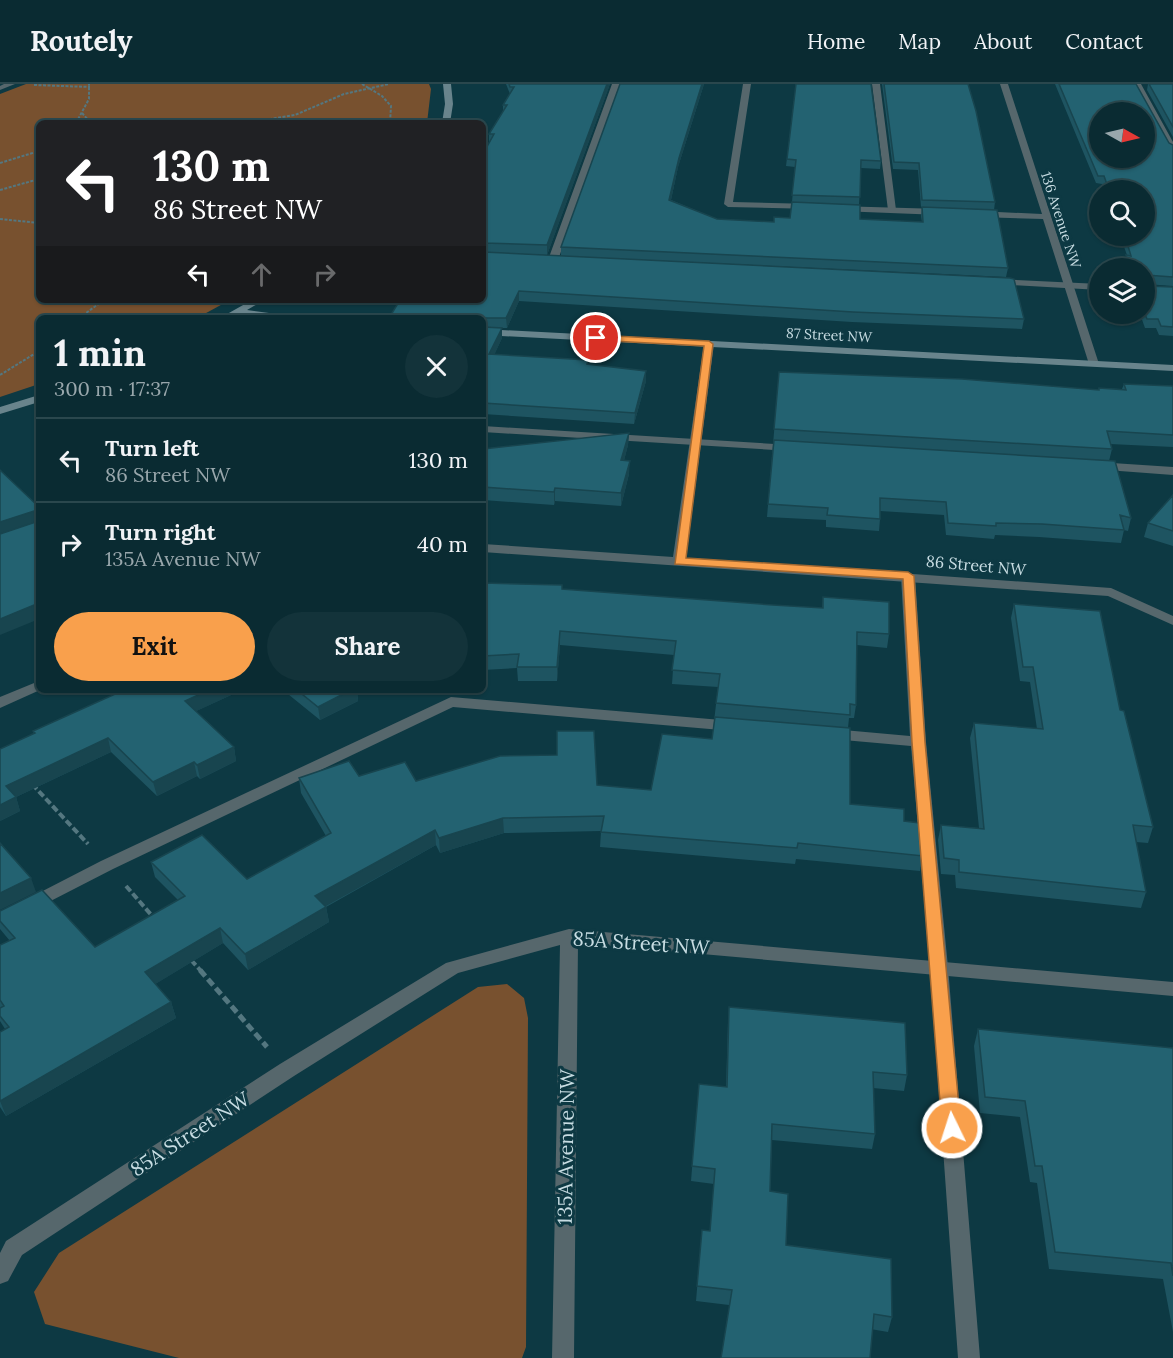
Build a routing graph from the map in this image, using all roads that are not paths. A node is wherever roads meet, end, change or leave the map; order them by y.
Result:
1 (11, 84) edge
2 (447, 84) edge
3 (616, 84) edge
4 (747, 84) edge
5 (876, 84) edge
6 (1004, 84) edge
7 (1137, 85) edge
8 (1150, 86) edge
9 (0, 88) edge
10 (446, 120) edge
11 (1173, 149) edge
12 (892, 210) junction
13 (951, 213) edge
14 (963, 213) edge
15 (1046, 217) junction
16 (541, 260) edge
17 (553, 260) junction
18 (565, 261) edge
19 (984, 282) edge
20 (1068, 286) junction
21 (1089, 287) edge
22 (254, 303) edge
23 (238, 312) junction
24 (232, 315) edge
25 (261, 315) edge
26 (486, 332) edge
27 (709, 344) junction
28 (1094, 364) junction
29 (1173, 368) edge
30 (36, 399) edge
31 (0, 411) edge
32 (486, 429) edge
33 (695, 442) junction
34 (803, 448) edge
35 (1089, 466) edge
36 (1173, 471) edge
37 (486, 548) edge
38 (680, 561) junction
39 (908, 576) junction
40 (1173, 621) edge
41 (36, 686) edge
42 (0, 703) edge
43 (755, 728) edge
44 (813, 733) edge
45 (918, 742) junction
46 (0, 921) edge
47 (569, 936) junction
48 (939, 967) junction
49 (1173, 989) edge
50 (0, 1274) edge
51 (563, 1358) edge
52 (969, 1358) edge

1 - 9 street
2 - 10 street
3 - 17 street
4 - 12 street
5 - 12 street
6 - 15 street, 136 Avenue NW
7 - 8 street
7 - 11 street
12 - 13 street
14 - 15 street
15 - 20 street, 136 Avenue NW
16 - 17 street
17 - 18 street
19 - 20 street
20 - 21 street
20 - 28 street, 136 Avenue NW
22 - 23 street
23 - 24 street
23 - 25 street
26 - 27 street, 87 Street NW
27 - 28 street, 87 Street NW
27 - 33 street
28 - 29 street, 87 Street NW
30 - 31 street
32 - 33 street
33 - 34 street
33 - 38 street
35 - 36 street
37 - 38 street, 86 Street NW
38 - 39 street, 86 Street NW
39 - 40 street, 86 Street NW
39 - 45 street
41 - 42 street
43 - 46 street
44 - 45 street
45 - 48 street
47 - 48 street, 85A Street NW
47 - 50 street, 85A Street NW
47 - 51 street, 135A Avenue NW
48 - 49 street, 85A Street NW
48 - 52 street

